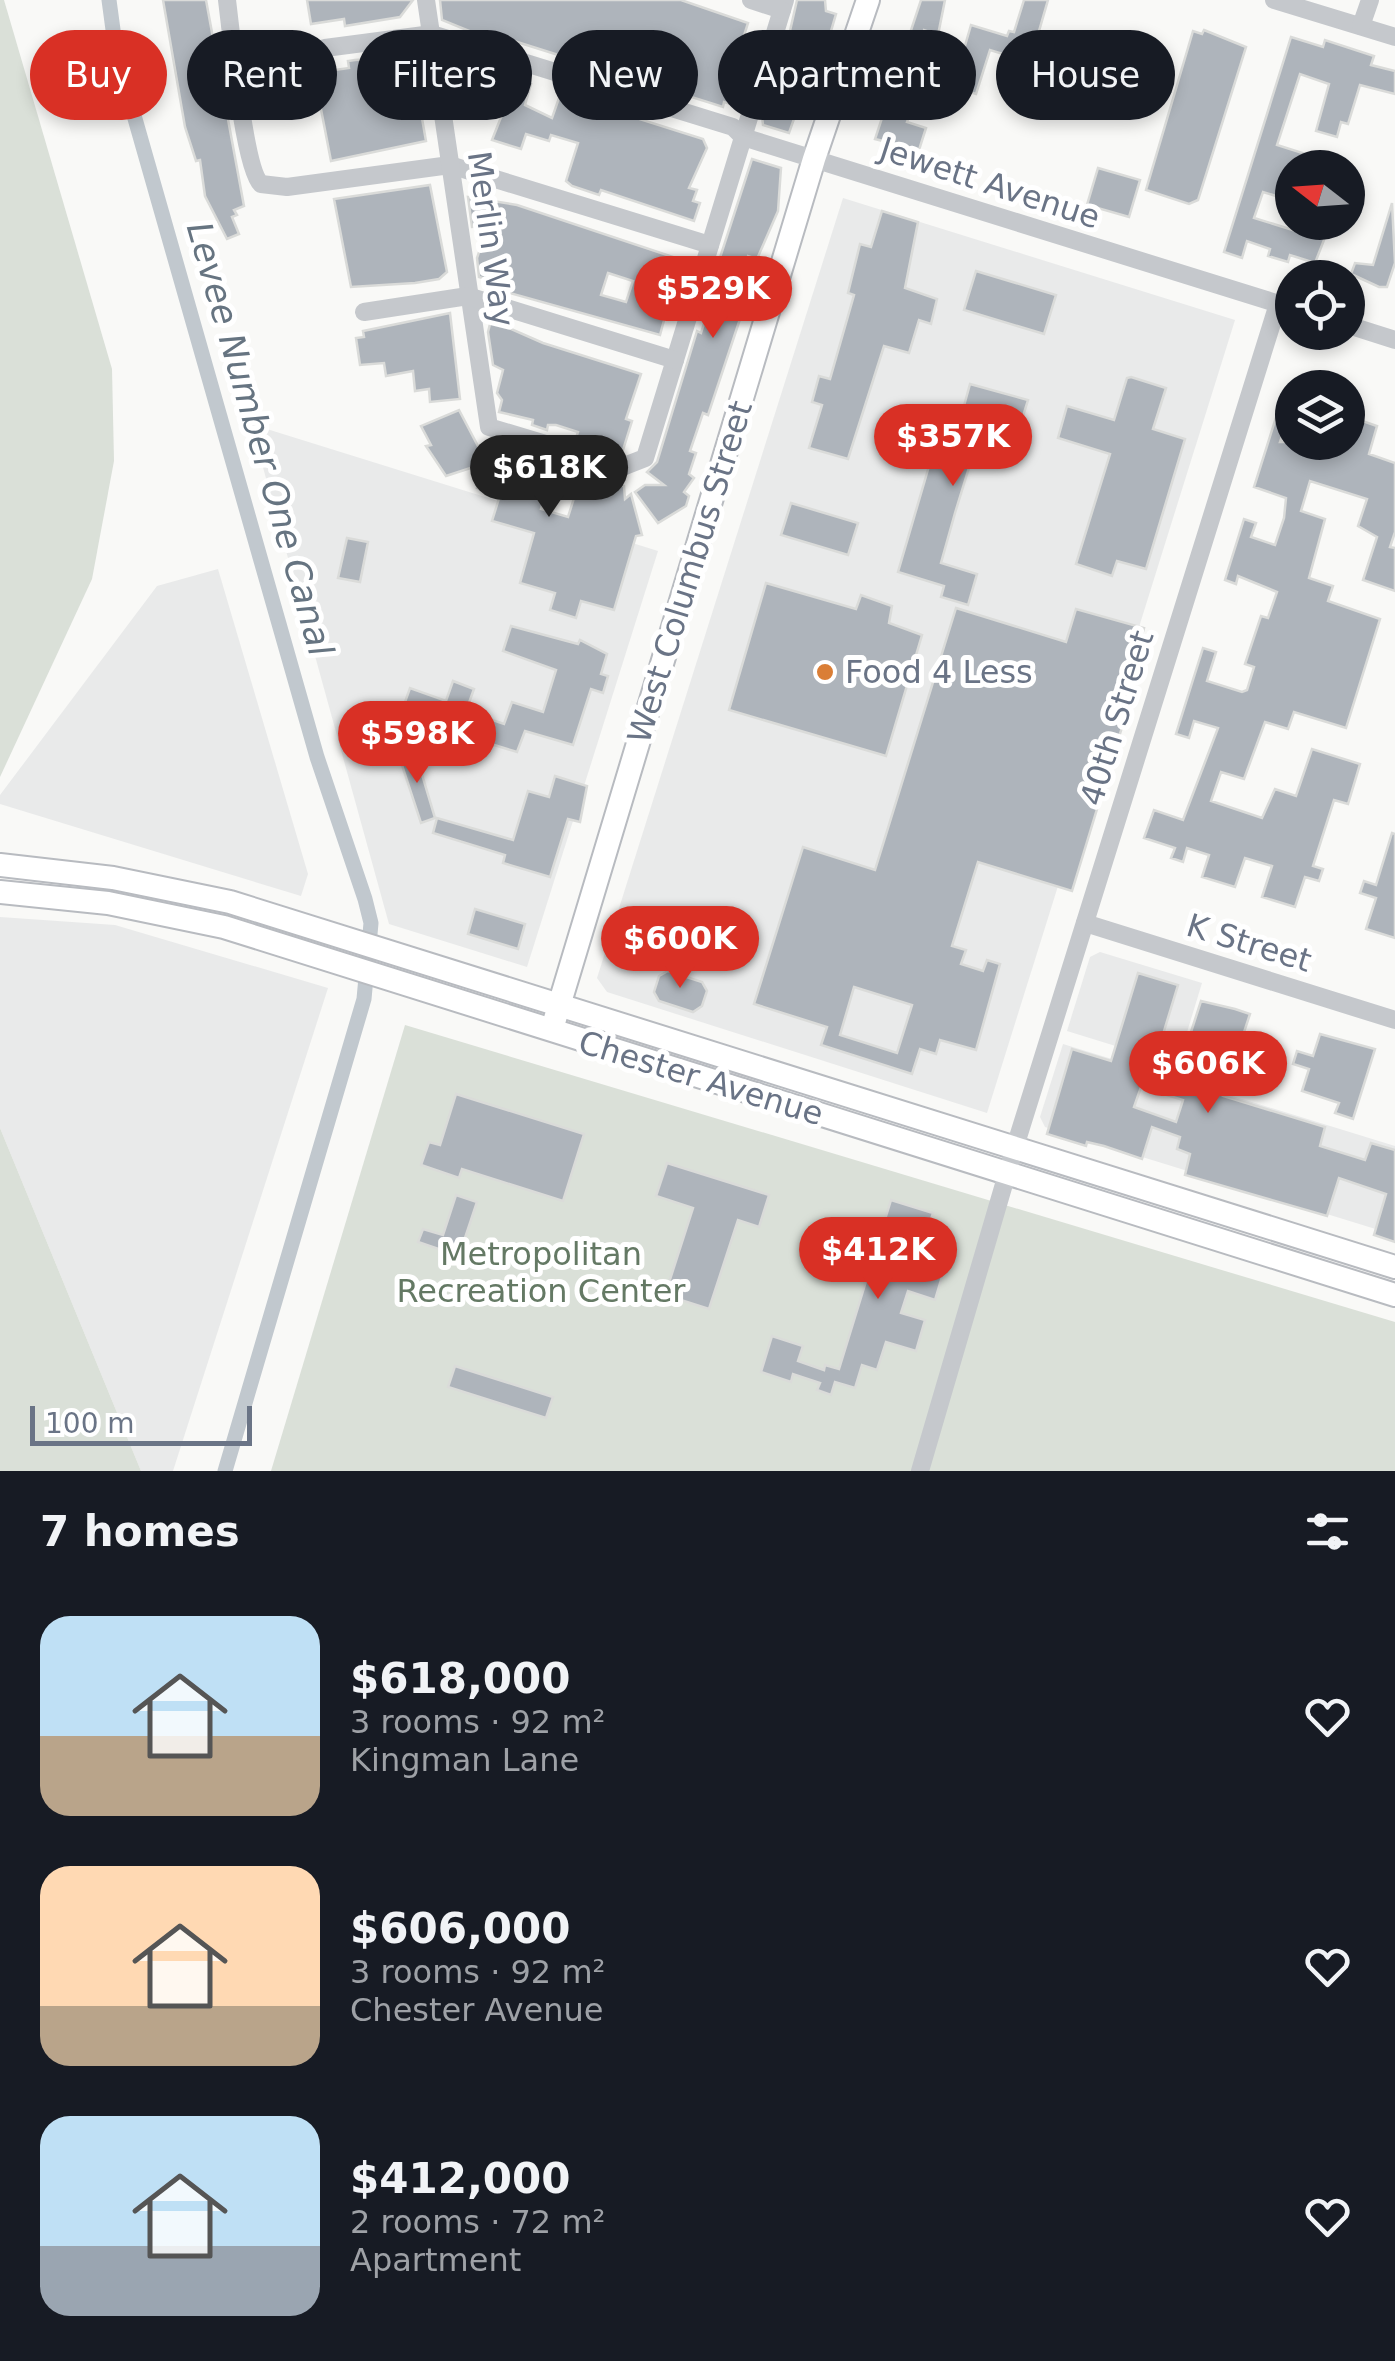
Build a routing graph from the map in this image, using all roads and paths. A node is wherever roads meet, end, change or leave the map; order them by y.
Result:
1 (226, 0) edge
2 (426, 0) edge
3 (751, 0) edge
4 (868, 0) edge
5 (1274, 0) edge
6 (1370, 0) edge
7 (783, 5) edge
8 (1361, 26) junction
9 (431, 30) edge
10 (1395, 37) edge
11 (532, 65) edge
12 (444, 120) edge
13 (743, 137) junction
14 (814, 159) junction
15 (450, 165) junction
16 (710, 245) junction
17 (468, 296) junction
18 (1275, 303) edge
19 (364, 312) dead end
20 (1365, 330) edge
21 (1275, 337) edge
22 (1395, 340) edge
23 (675, 360) junction
24 (0, 865) edge
25 (0, 892) edge
26 (1085, 923) junction
27 (559, 1006) junction
28 (1395, 1020) edge
29 (551, 1031) junction
30 (1014, 1150) junction
31 (1006, 1176) junction
32 (1395, 1266) edge
33 (1395, 1295) edge
34 (920, 1471) edge

1 - 15 street
2 - 9 street, Merlin Way
3 - 7 street
4 - 14 main road, West Columbus Street
5 - 8 street
6 - 8 street
7 - 13 street
8 - 10 street
11 - 13 street, Jewett Avenue
12 - 15 street, Merlin Way
13 - 14 street, Jewett Avenue
13 - 16 street
14 - 18 street, Jewett Avenue
14 - 27 main road, West Columbus Street
15 - 16 street
15 - 17 street, Merlin Way
16 - 23 street
17 - 19 street
17 - 23 street
17 - 23 street, Merlin Way
20 - 22 street
21 - 26 street, 40th Street
24 - 27 main road, Chester Avenue
25 - 29 main road, Chester Avenue
26 - 28 street, K Street
26 - 30 street, 40th Street
27 - 29 main road, West Columbus Street
27 - 30 main road, Chester Avenue
29 - 31 main road, Chester Avenue
30 - 31 street, 40th Street
30 - 32 main road, Chester Avenue
31 - 33 main road, Chester Avenue
31 - 34 street, 40th Street

